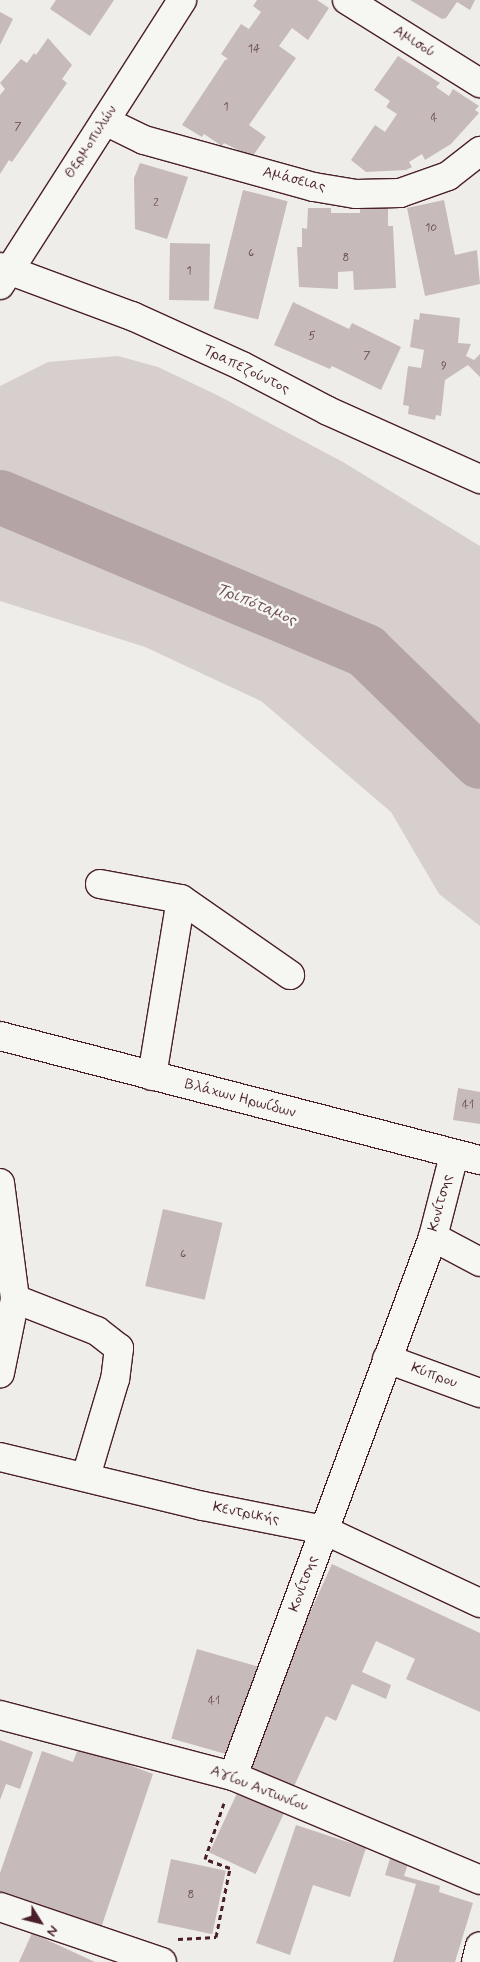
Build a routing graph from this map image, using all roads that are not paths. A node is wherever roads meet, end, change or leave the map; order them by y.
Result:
1 (182, 0) edge
2 (347, 0) edge
3 (480, 83) edge
4 (105, 121) junction
5 (480, 151) edge
6 (3, 274) edge
7 (480, 479) edge
8 (100, 884) dead end
9 (181, 899) junction
10 (290, 975) dead end
11 (0, 1036) edge
12 (152, 1076) junction
13 (467, 1157) edge
14 (0, 1183) edge
15 (433, 1237) junction
16 (480, 1262) edge
17 (15, 1298) junction
18 (387, 1359) junction
19 (0, 1373) edge
20 (480, 1393) edge
21 (0, 1457) edge
22 (86, 1476) junction
23 (324, 1530) junction
24 (480, 1603) edge
25 (0, 1716) edge
26 (233, 1776) junction
27 (480, 1880) edge
28 (0, 1907) edge
29 (480, 1946) edge
30 (169, 1954) edge
31 (476, 1962) edge

1 - 4 street, Θερμοπυλών
2 - 3 street, Αμισού
4 - 5 street, Αμάσειας
4 - 6 street, Θερμοπυλών
6 - 7 street, Τραπεζούντος
8 - 9 street
9 - 10 street
9 - 12 street
11 - 12 street, Βλάχων Ηρωίδων
12 - 13 street, Βλάχων Ηρωίδων
13 - 15 street, Κονίτσης
14 - 17 street
15 - 16 street
15 - 18 street, Κονίτσης
17 - 19 street
17 - 22 street
18 - 20 street, Κύπρου
18 - 23 street, Κονίτσης
21 - 22 street, Κεντρικής
22 - 23 street, Κεντρικής
23 - 24 street, Κεντρικής
23 - 26 street, Κονίτσης
25 - 26 street, Αγίου Αντωνίου
26 - 27 street, Αγίου Αντωνίου
28 - 30 street
29 - 31 street

